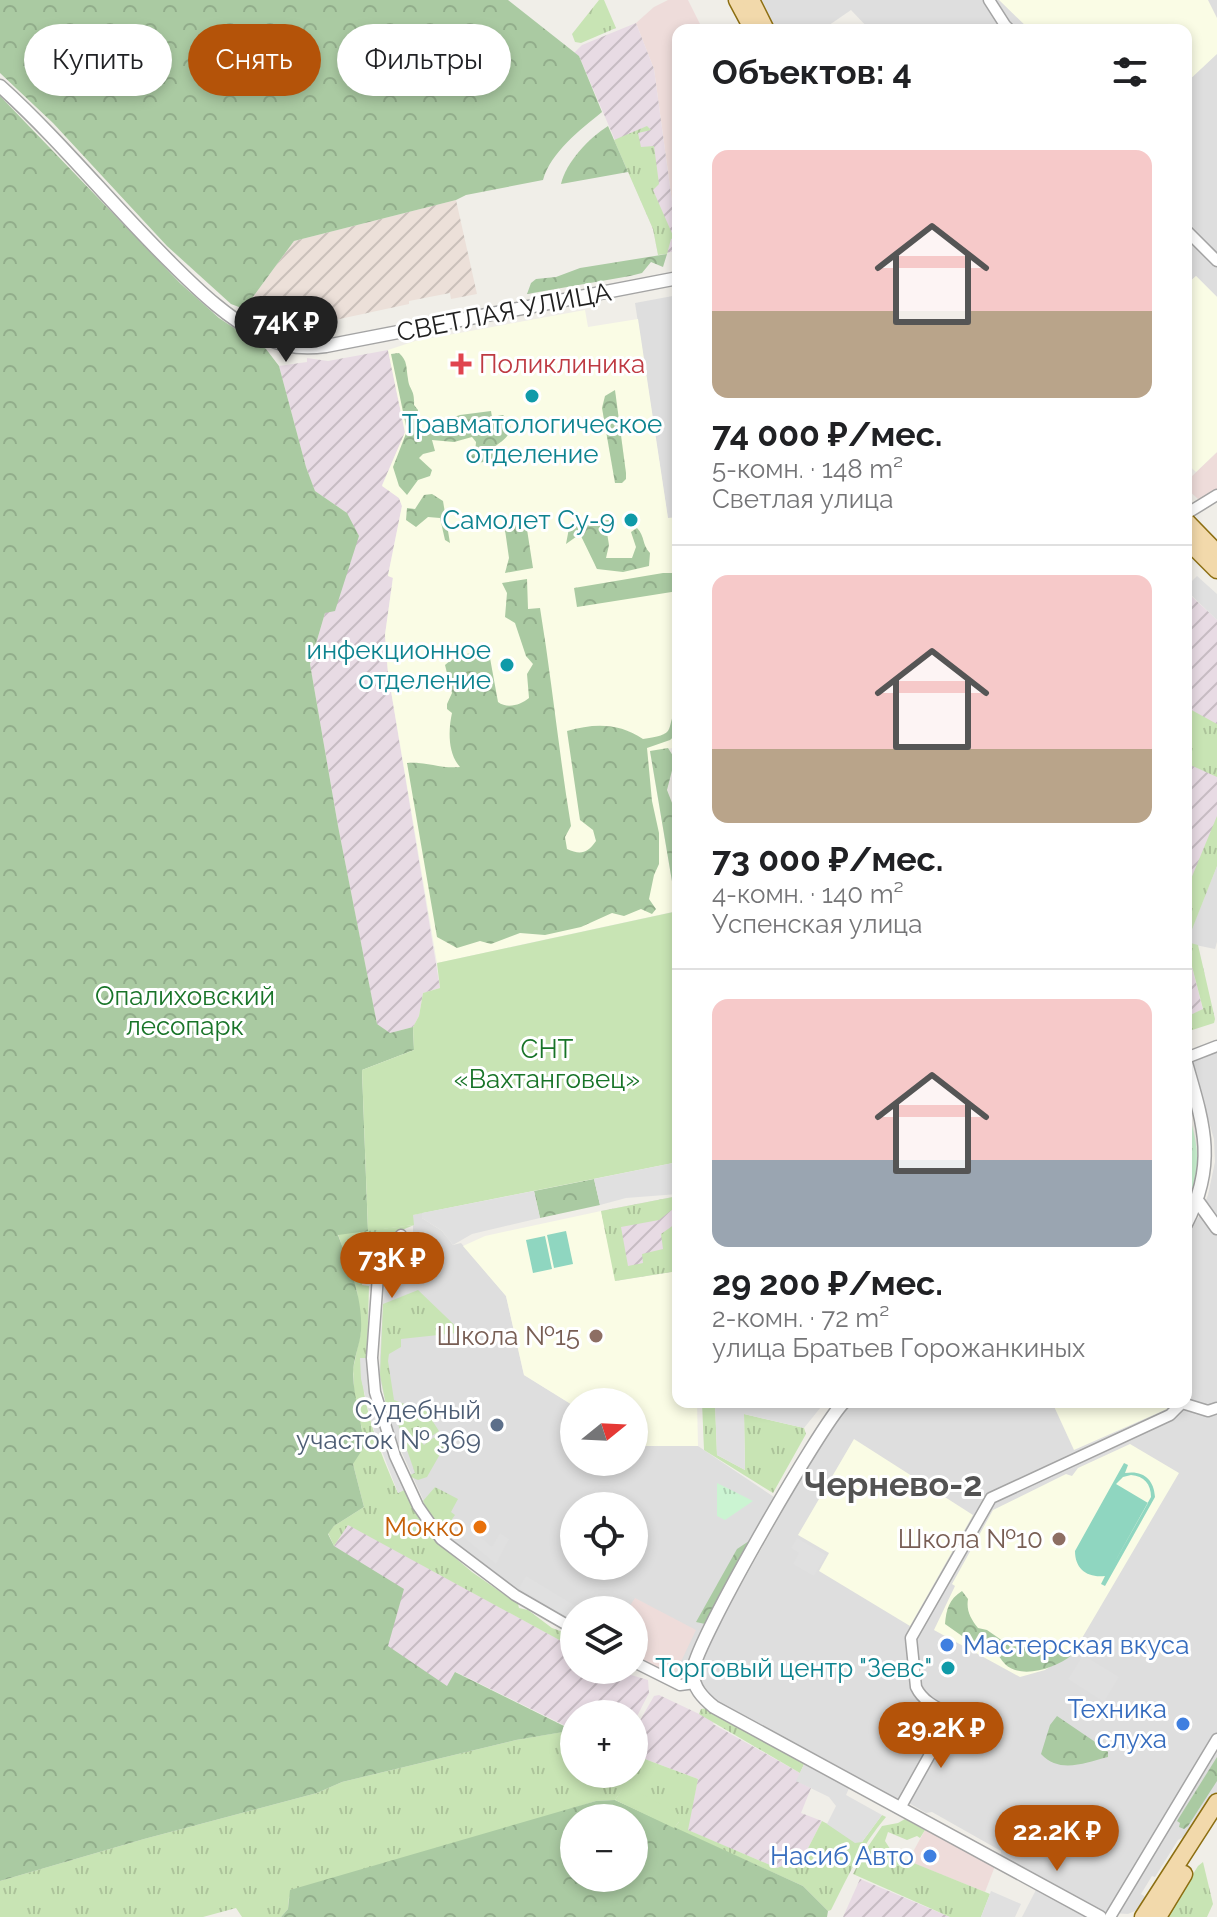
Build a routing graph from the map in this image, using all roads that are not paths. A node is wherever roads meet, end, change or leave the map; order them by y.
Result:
1 (737, 0) edge
2 (751, 0) edge
3 (989, 0) edge
4 (750, 24) edge
5 (763, 24) edge
6 (1006, 24) edge
7 (0, 86) edge
8 (1192, 236) edge
9 (1217, 261) edge
10 (672, 279) edge
11 (1217, 495) edge
12 (1192, 510) edge
13 (1192, 527) edge
14 (1192, 545) edge
15 (1217, 553) edge
16 (1217, 570) edge
17 (1217, 1046) edge
18 (1192, 1057) edge
19 (1192, 1083) edge
20 (1199, 1203) junction
21 (1192, 1214) edge
22 (1217, 1228) edge
23 (401, 1235) dead end
24 (1192, 1406) edge
25 (840, 1408) edge
26 (1177, 1408) edge
27 (1217, 1408) edge
28 (560, 1621) edge
29 (648, 1669) edge
30 (695, 1683) junction
31 (1217, 1739) edge
32 (1217, 1802) edge
33 (900, 1808) junction
34 (1217, 1820) edge
35 (1100, 1917) edge
36 (1110, 1917) edge
37 (1143, 1917) edge
38 (1158, 1917) edge

1 - 4 main road
2 - 5 main road
3 - 6 street
7 - 10 street, СВЕТЛАЯ УЛИЦА
8 - 9 street
11 - 12 street
13 - 15 main road
14 - 16 main road
17 - 18 street
19 - 20 street
20 - 21 street
20 - 22 street
23 - 28 street
24 - 27 street
25 - 30 street
26 - 33 street
29 - 30 street
30 - 33 street
31 - 36 street
32 - 37 main road
33 - 35 street
34 - 38 main road

